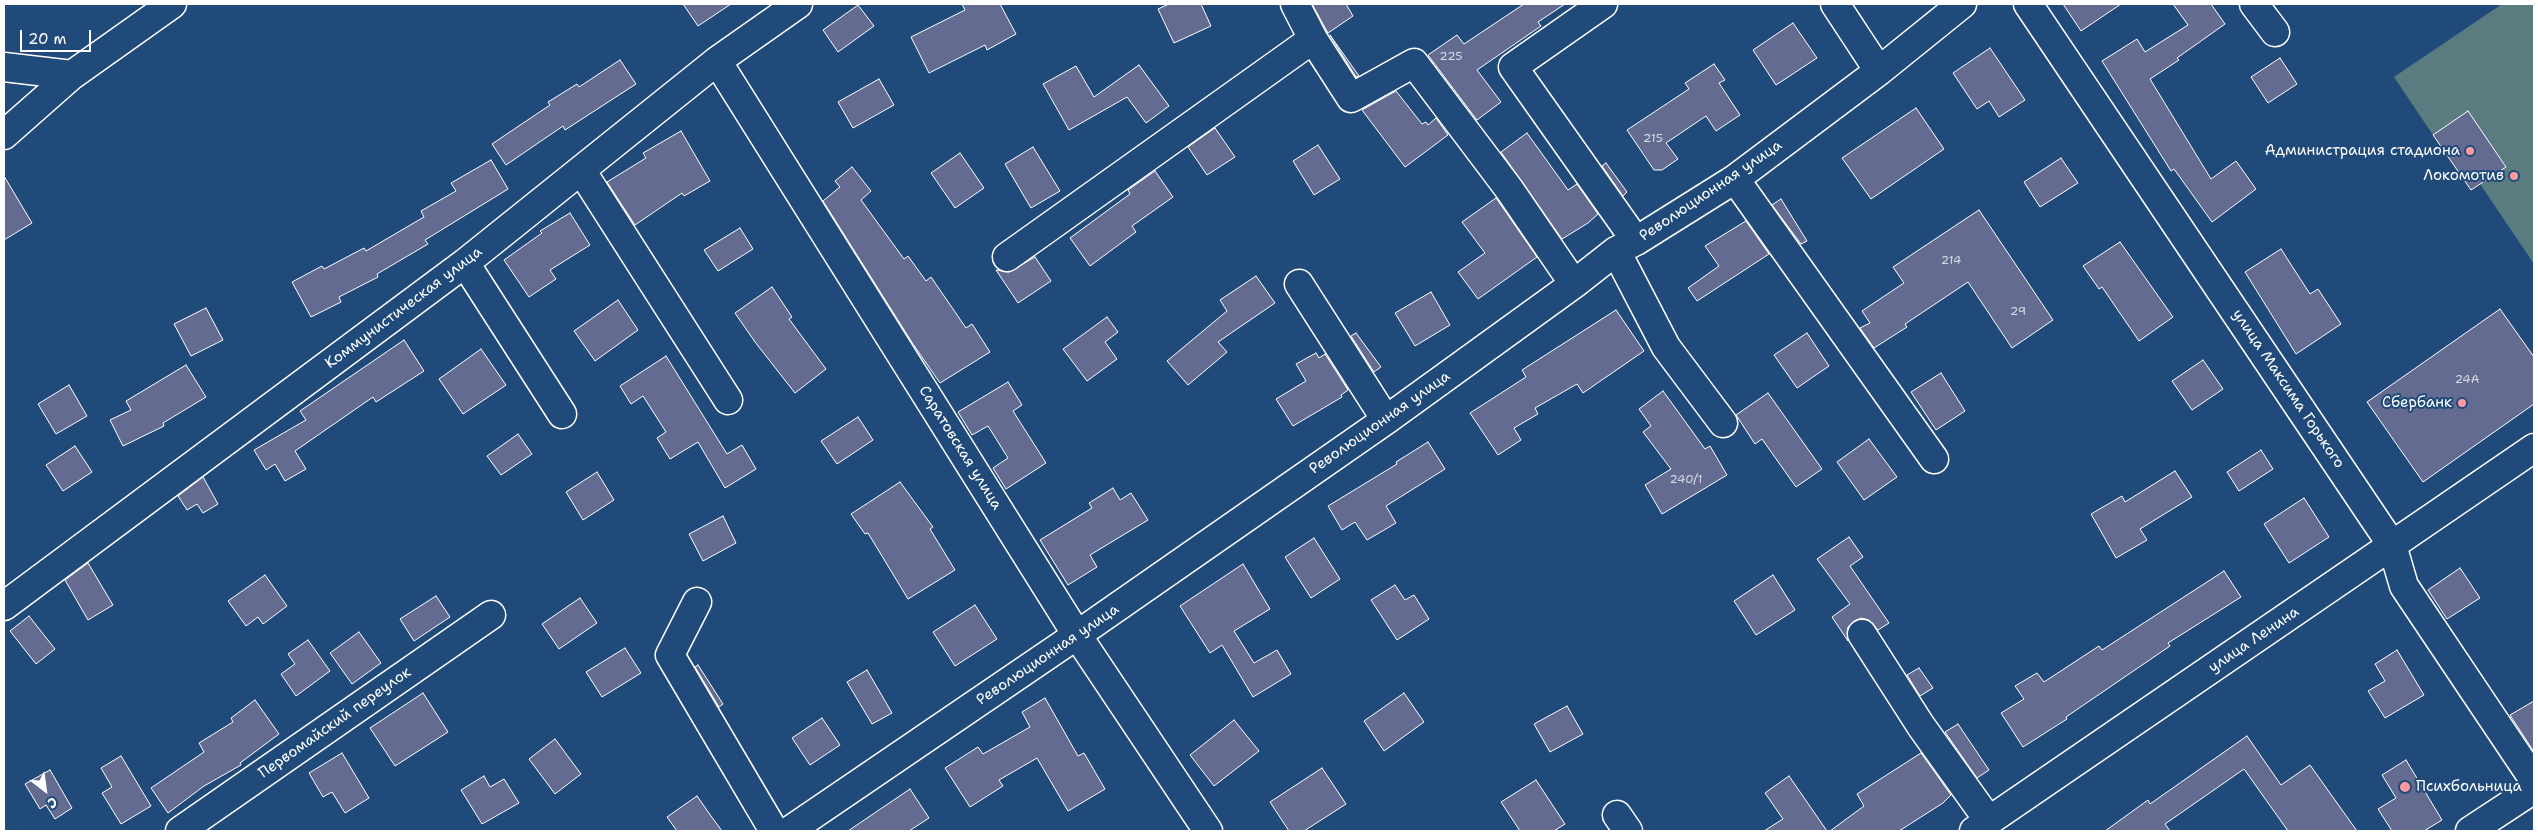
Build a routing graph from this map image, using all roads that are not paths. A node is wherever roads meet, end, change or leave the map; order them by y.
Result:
1 (172, 4) edge
2 (798, 4) edge
3 (1295, 4) edge
4 (1603, 4) edge
5 (1835, 4) edge
6 (1962, 4) edge
7 (2028, 4) edge
8 (2254, 4) edge
9 (2275, 32) dead end
10 (1313, 39) junction
11 (716, 61) junction
12 (4, 67) edge
13 (1880, 71) junction
14 (72, 75) junction
15 (4, 135) edge
16 (581, 170) junction
17 (1735, 179) junction
18 (1626, 246) junction
19 (1007, 257) dead end
20 (465, 263) junction
21 (1299, 284) dead end
22 (1574, 284) junction
23 (728, 400) dead end
24 (562, 414) dead end
25 (1386, 420) junction
26 (1723, 423) dead end
27 (2534, 448) edge
28 (1934, 460) dead end
29 (2392, 545) junction
30 (697, 602) dead end
31 (4, 606) edge
32 (491, 615) dead end
33 (1862, 634) dead end
34 (1078, 635) junction
35 (2534, 780) edge
36 (2534, 789) edge
37 (1981, 826) edge
38 (180, 831) edge
39 (774, 831) edge
40 (789, 831) edge
41 (1208, 831) edge
42 (2470, 831) edge

1 - 14 street
2 - 11 street, Коммунистическая улица
3 - 10 street
4 - 18 street
5 - 13 street
6 - 13 street, Революционная улица
7 - 29 street, улица Максима Горького
8 - 9 street
10 - 19 street
10 - 22 street
11 - 16 street, Коммунистическая улица
11 - 34 street, Саратовская улица
12 - 14 street
13 - 17 street, Революционная улица
14 - 15 street
16 - 20 street, Коммунистическая улица
16 - 23 street
17 - 18 street, Революционная улица
17 - 28 street
18 - 22 street, Революционная улица
18 - 26 street
20 - 24 street
20 - 31 street, Коммунистическая улица
21 - 25 street
22 - 25 street, Революционная улица
25 - 34 street, Революционная улица
27 - 29 street, улица Ленина
29 - 35 street, улица Максима Горького
29 - 37 street, улица Ленина
30 - 39 street
32 - 38 street, Первомайский переулок
33 - 37 street
34 - 40 street, Революционная улица
34 - 41 street, Саратовская улица
36 - 42 street

